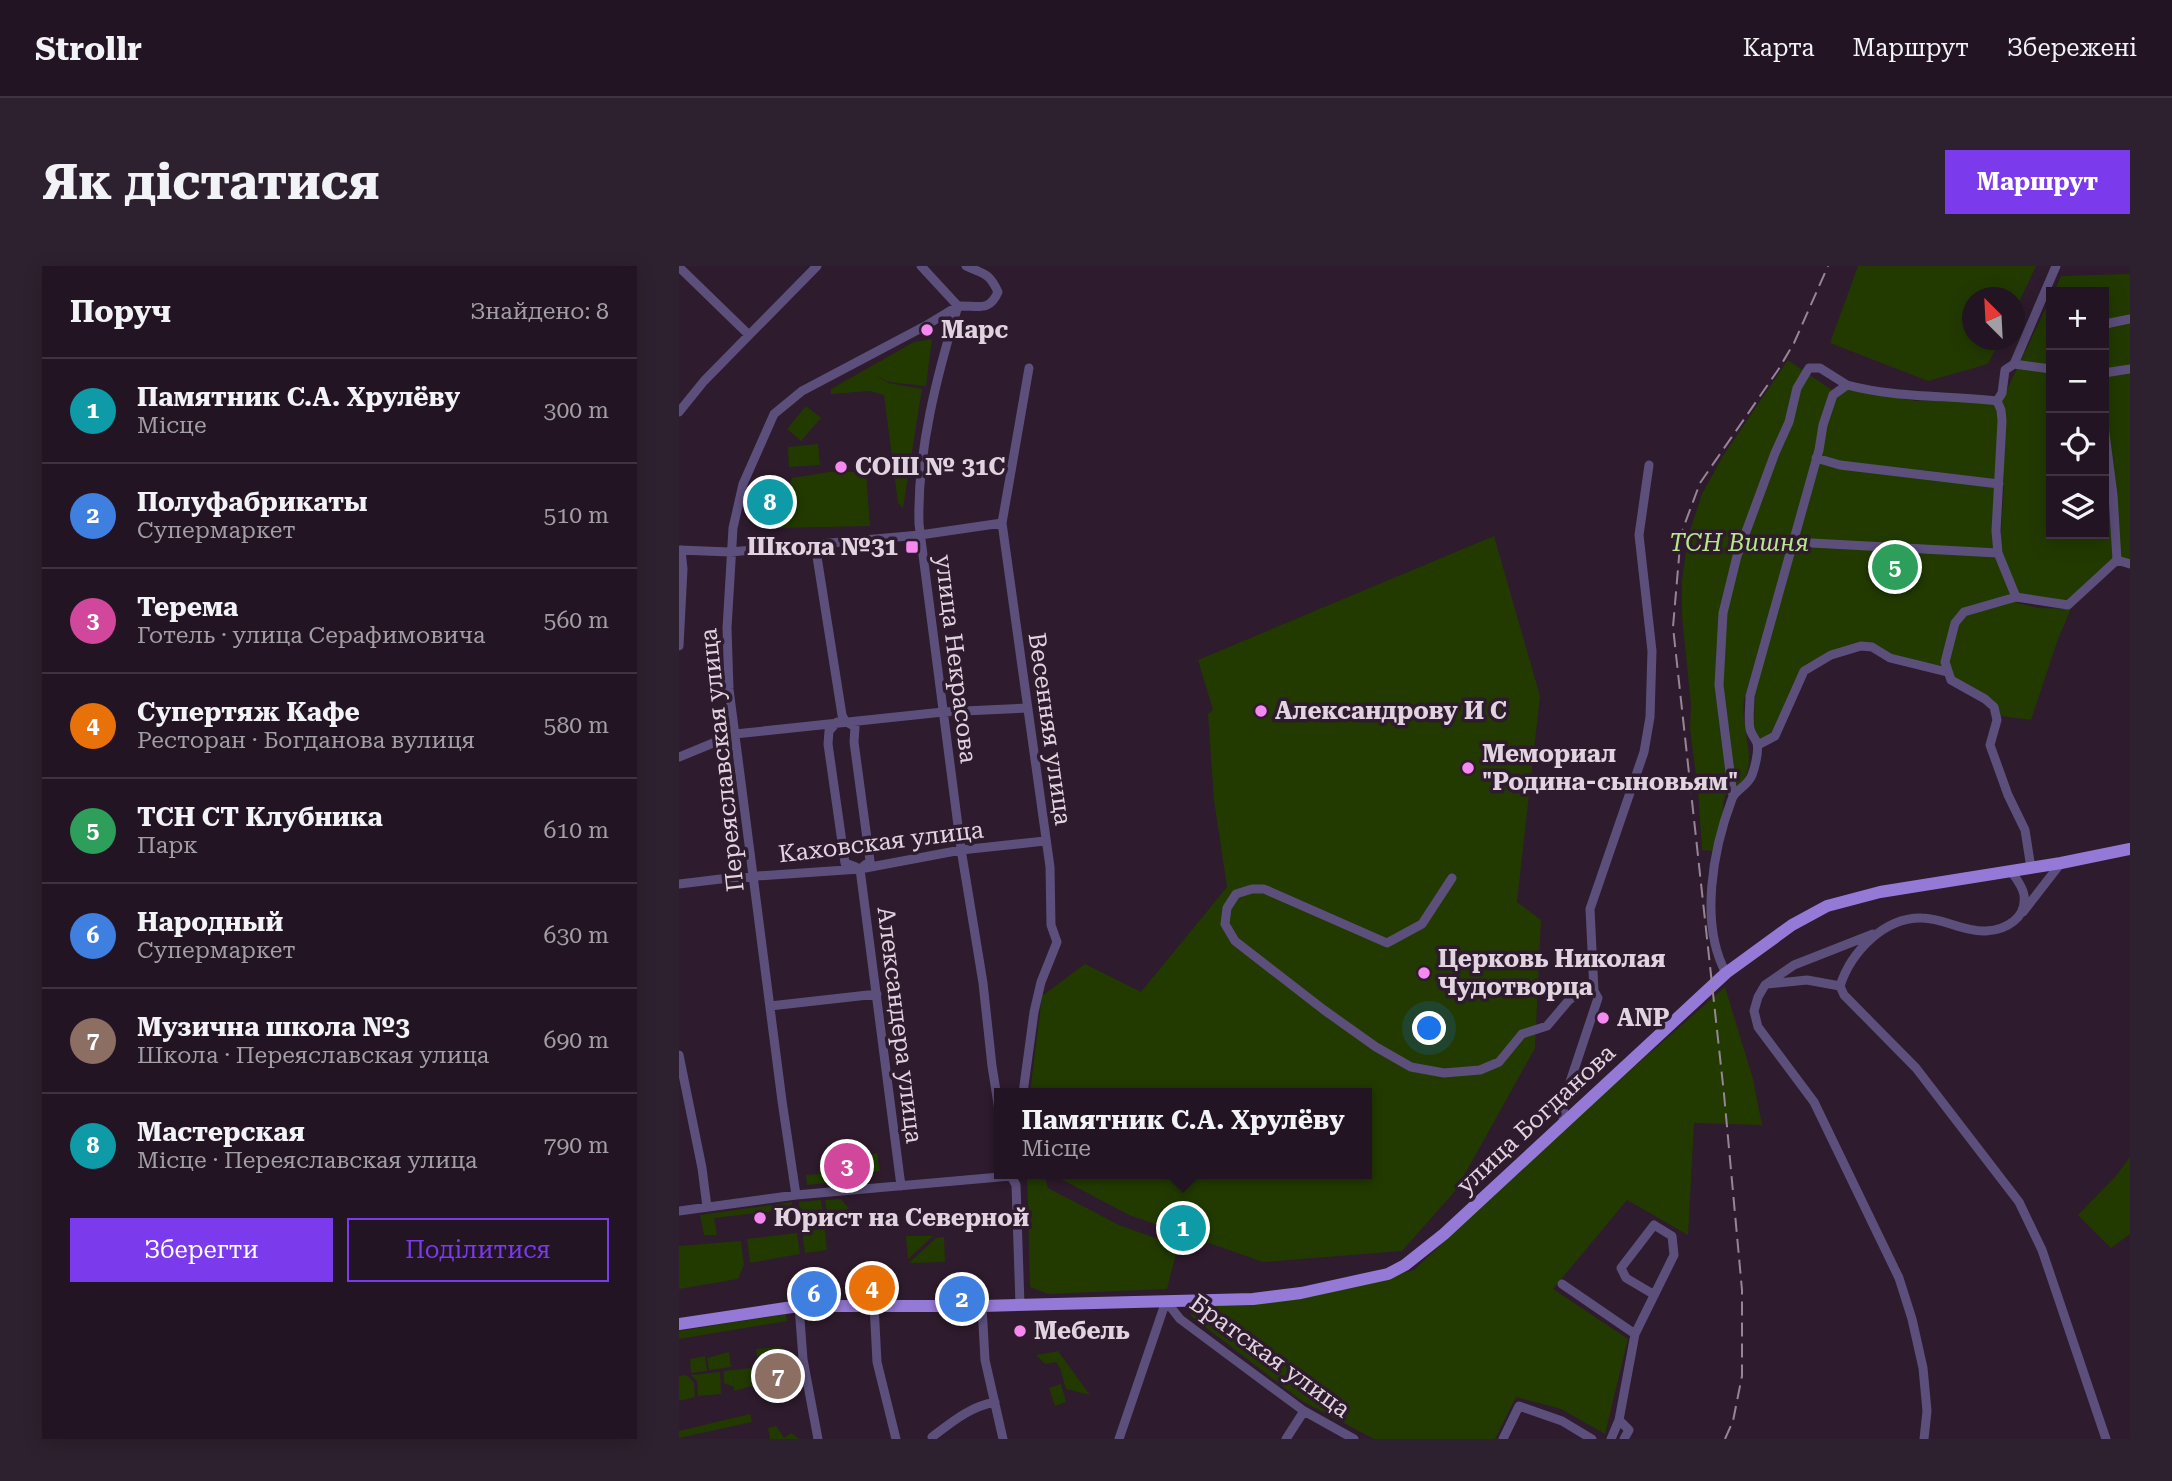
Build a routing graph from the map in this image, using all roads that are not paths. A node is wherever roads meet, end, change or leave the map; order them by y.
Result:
1 (817, 266) edge
2 (921, 266) edge
3 (966, 266) edge
4 (987, 266) edge
5 (2056, 266) edge
6 (680, 268) edge
7 (992, 279) junction
8 (2050, 287) edge
9 (2046, 302) edge
10 (958, 306) junction
11 (2130, 319) edge
12 (2109, 325) edge
13 (749, 335) junction
14 (2014, 364) junction
15 (1029, 368) dead end
16 (2046, 368) edge
17 (2130, 369) edge
18 (2109, 372) edge
19 (1847, 385) junction
20 (1997, 401) junction
21 (679, 412) edge
22 (1817, 458) junction
23 (2109, 464) edge
24 (1649, 465) dead end
25 (1999, 484) junction
26 (1002, 523) junction
27 (920, 535) junction
28 (1793, 542) junction
29 (815, 544) junction
30 (680, 550) edge
31 (730, 551) junction
32 (1998, 553) junction
33 (2117, 560) junction
34 (2130, 564) edge
35 (2016, 597) junction
36 (679, 646) edge
37 (1947, 672) junction
38 (1028, 708) junction
39 (943, 712) junction
40 (841, 720) junction
41 (735, 733) junction
42 (1758, 745) junction
43 (679, 757) edge
44 (1733, 796) junction
45 (1045, 841) junction
46 (2130, 849) edge
47 (961, 850) junction
48 (2061, 863) junction
49 (2031, 868) junction
50 (860, 869) junction
51 (2011, 872) junction
52 (753, 877) junction
53 (1451, 878) dead end
54 (679, 884) edge
55 (2022, 913) junction
56 (1874, 934) junction
57 (1726, 973) junction
58 (1765, 985) junction
59 (1840, 986) junction
60 (1594, 991) junction
61 (877, 994) junction
62 (770, 1006) junction
63 (679, 1055) edge
64 (996, 1088) edge
65 (1024, 1088) edge
66 (684, 1106) edge
67 (1563, 1122) junction
68 (994, 1177) edge
69 (1013, 1179) edge
70 (901, 1186) junction
71 (796, 1195) junction
72 (707, 1207) junction
73 (679, 1211) edge
74 (1562, 1284) dead end
75 (1653, 1294) junction
76 (1166, 1301) junction
77 (874, 1305) junction
78 (1020, 1305) junction
79 (799, 1306) junction
80 (982, 1306) junction
81 (679, 1324) edge
82 (1635, 1334) junction
83 (995, 1402) junction
84 (1304, 1411) junction
85 (1619, 1420) junction
86 (929, 1438) edge
87 (818, 1439) edge
88 (896, 1439) edge
89 (1003, 1439) edge
90 (1119, 1439) edge
91 (1286, 1439) edge
92 (1354, 1439) edge
93 (1503, 1439) edge
94 (1592, 1439) edge
95 (1611, 1439) edge
96 (1624, 1439) edge
97 (1924, 1439) edge
98 (2106, 1439) edge

1 - 13 street
2 - 10 street
3 - 7 street
4 - 7 street
5 - 8 street
6 - 13 street
7 - 10 street
9 - 14 street
10 - 27 street, улица Некрасова
10 - 31 street, Переяславская улица
11 - 12 street
13 - 21 street
14 - 16 street
14 - 20 street
15 - 26 street, Весенняя улица
17 - 18 street
19 - 20 street
19 - 22 street
19 - 44 street
20 - 25 street
22 - 25 street
22 - 28 street
23 - 33 street
24 - 60 street
25 - 32 street
26 - 27 street
26 - 38 street, Весенняя улица
27 - 29 street
27 - 39 street, улица Некрасова
28 - 32 street
28 - 42 street
29 - 31 street
29 - 40 street, Александера улица
30 - 31 street
30 - 36 street
31 - 41 street, Переяславская улица
32 - 35 street
33 - 34 street
33 - 35 street
35 - 37 street
37 - 42 street
37 - 49 street
38 - 39 street
38 - 45 street, Весенняя улица
39 - 40 street
39 - 47 street, улица Некрасова
40 - 41 street
40 - 50 street, Александера улица
40 - 50 street, Александера улица
41 - 43 street
41 - 52 street, Переяславская улица
42 - 44 street
44 - 57 street
45 - 47 street, Каховская улица
45 - 65 street, Весенняя улица
46 - 48 main road, улица Богданова
47 - 50 street, Каховская улица
47 - 64 street, улица Некрасова
48 - 49 main road, улица Богданова
48 - 55 street
49 - 51 main road, улица Богданова
50 - 52 street, Каховская улица
50 - 61 street, Александера улица
51 - 55 street
51 - 57 main road, улица Богданова
52 - 54 street, Каховская улица
52 - 62 street, Переяславская улица
53 - 60 street
55 - 56 street
56 - 58 street
56 - 59 street
57 - 67 main road, улица Богданова
58 - 59 street
58 - 97 street
59 - 98 street
60 - 67 street
61 - 62 street
61 - 70 street, Александера улица
62 - 71 street, Переяславская улица
63 - 66 street
66 - 72 street
67 - 76 main road, улица Богданова
68 - 70 street
69 - 78 street
70 - 71 street
71 - 72 street
72 - 73 street
74 - 82 street
75 - 75 street
75 - 82 street
76 - 78 main road, улица Богданова
76 - 84 street, Братская улица
76 - 90 street
77 - 79 main road, улица Богданова
77 - 80 main road, улица Богданова
77 - 88 street
78 - 80 main road, улица Богданова
79 - 81 main road, улица Богданова
79 - 87 street
80 - 83 street
82 - 85 street
83 - 86 street
83 - 89 street
84 - 91 street
84 - 92 street, Братская улица
85 - 95 street
85 - 96 street
93 - 94 street

